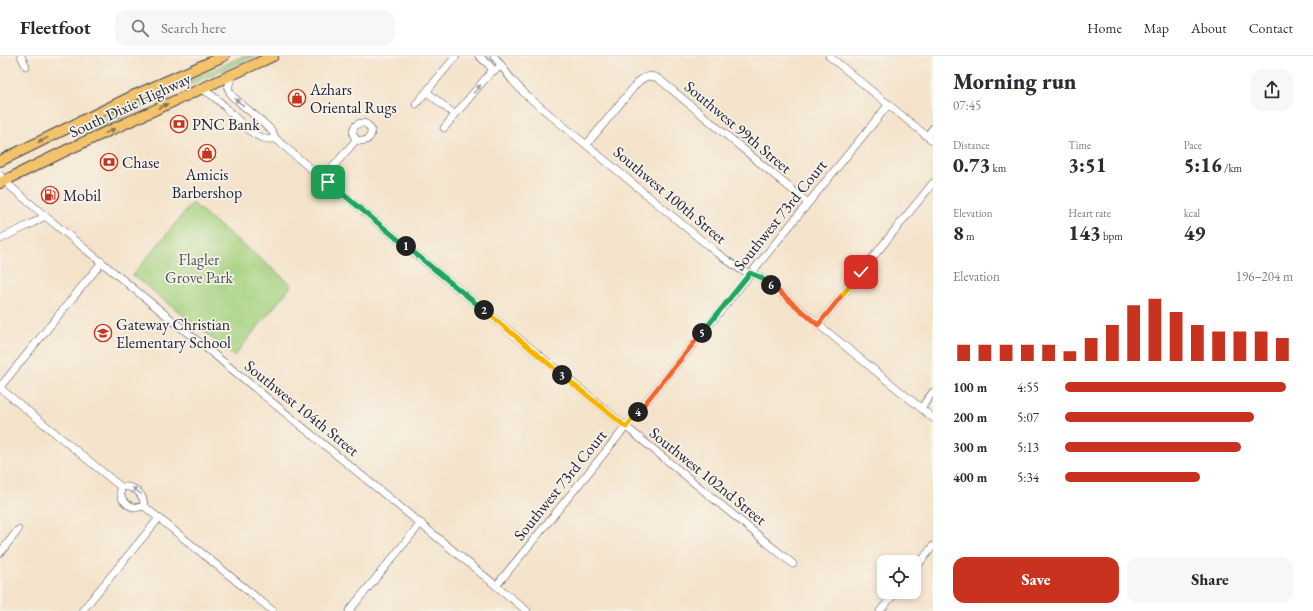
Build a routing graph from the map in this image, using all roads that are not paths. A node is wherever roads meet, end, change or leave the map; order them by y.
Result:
1 (21, 56) edge
2 (224, 56) edge
3 (273, 56) edge
4 (456, 56) edge
5 (479, 56) edge
6 (494, 56) edge
7 (829, 56) edge
8 (26, 66) dead end
9 (502, 66) junction
10 (493, 70) junction
11 (232, 74) junction
12 (200, 89) junction
13 (427, 92) junction
14 (416, 104) dead end
15 (888, 104) junction
16 (455, 115) junction
17 (267, 126) junction
18 (444, 128) dead end
19 (933, 128) edge
20 (258, 135) junction
21 (927, 136) junction
22 (276, 140) junction
23 (356, 140) dead end
24 (933, 141) edge
25 (587, 144) junction
26 (0, 161) edge
27 (324, 178) junction
28 (1, 180) edge
29 (933, 183) edge
30 (808, 203) junction
31 (45, 216) junction
32 (0, 239) edge
33 (102, 262) junction
34 (750, 273) junction
35 (818, 325) junction
36 (0, 387) edge
37 (933, 392) edge
38 (920, 408) junction
39 (933, 418) edge
40 (626, 427) junction
41 (121, 486) junction
42 (144, 506) junction
43 (159, 518) junction
44 (421, 524) junction
45 (18, 530) dead end
46 (933, 546) edge
47 (0, 553) edge
48 (921, 561) edge
49 (793, 564) dead end
50 (496, 586) junction
51 (890, 599) edge
52 (87, 610) edge
53 (273, 611) edge
54 (349, 611) edge
55 (527, 611) edge
56 (880, 611) edge

1 - 8 street
2 -> 26 highway, South Dixie Highway
3 - 11 highway, South Dixie Highway
4 - 13 street
5 - 10 street
6 - 9 street, Southwest 100th Street
7 - 15 street
9 - 10 street
9 - 25 street, Southwest 100th Street
16 -> 10 street
11 - 12 highway, South Dixie Highway
17 -> 11 street, Southwest 102nd Street
12 - 20 street, Southwest 102nd Street
28 -> 12 highway, South Dixie Highway
13 - 14 street
13 - 16 street
15 - 21 street
15 - 30 street, Southwest 73rd Court
16 - 18 street
17 - 20 street
17 - 22 street, Southwest 102nd Street
19 - 21 street
20 - 22 street, Southwest 102nd Street
21 - 24 street
22 - 27 street, Southwest 102nd Street
23 - 27 street
25 - 30 street, Southwest 99th Street
25 - 34 street, Southwest 100th Street
27 - 40 street, Southwest 102nd Street
28 - 31 street, Southwest 104th Street
29 - 35 street
30 - 34 street, Southwest 73rd Court
31 - 32 street
31 - 33 street, Southwest 104th Street
33 - 36 street
33 - 44 street, Southwest 104th Street
34 - 35 street, Southwest 100th Street
34 - 40 street, Southwest 73rd Court
35 - 38 street, Southwest 100th Street
36 - 41 street
37 - 38 street
38 - 39 street, Southwest 100th Street
40 - 49 street, Southwest 102nd Street
40 - 50 street, Southwest 73rd Court
42 -> 41 street
41 - 42 street
42 - 43 street
43 - 52 street
43 - 53 street
44 - 50 street, Southwest 104th Street
44 - 54 street
45 - 47 street
46 - 48 street
50 - 55 street, Southwest 104th Street
51 - 56 street

